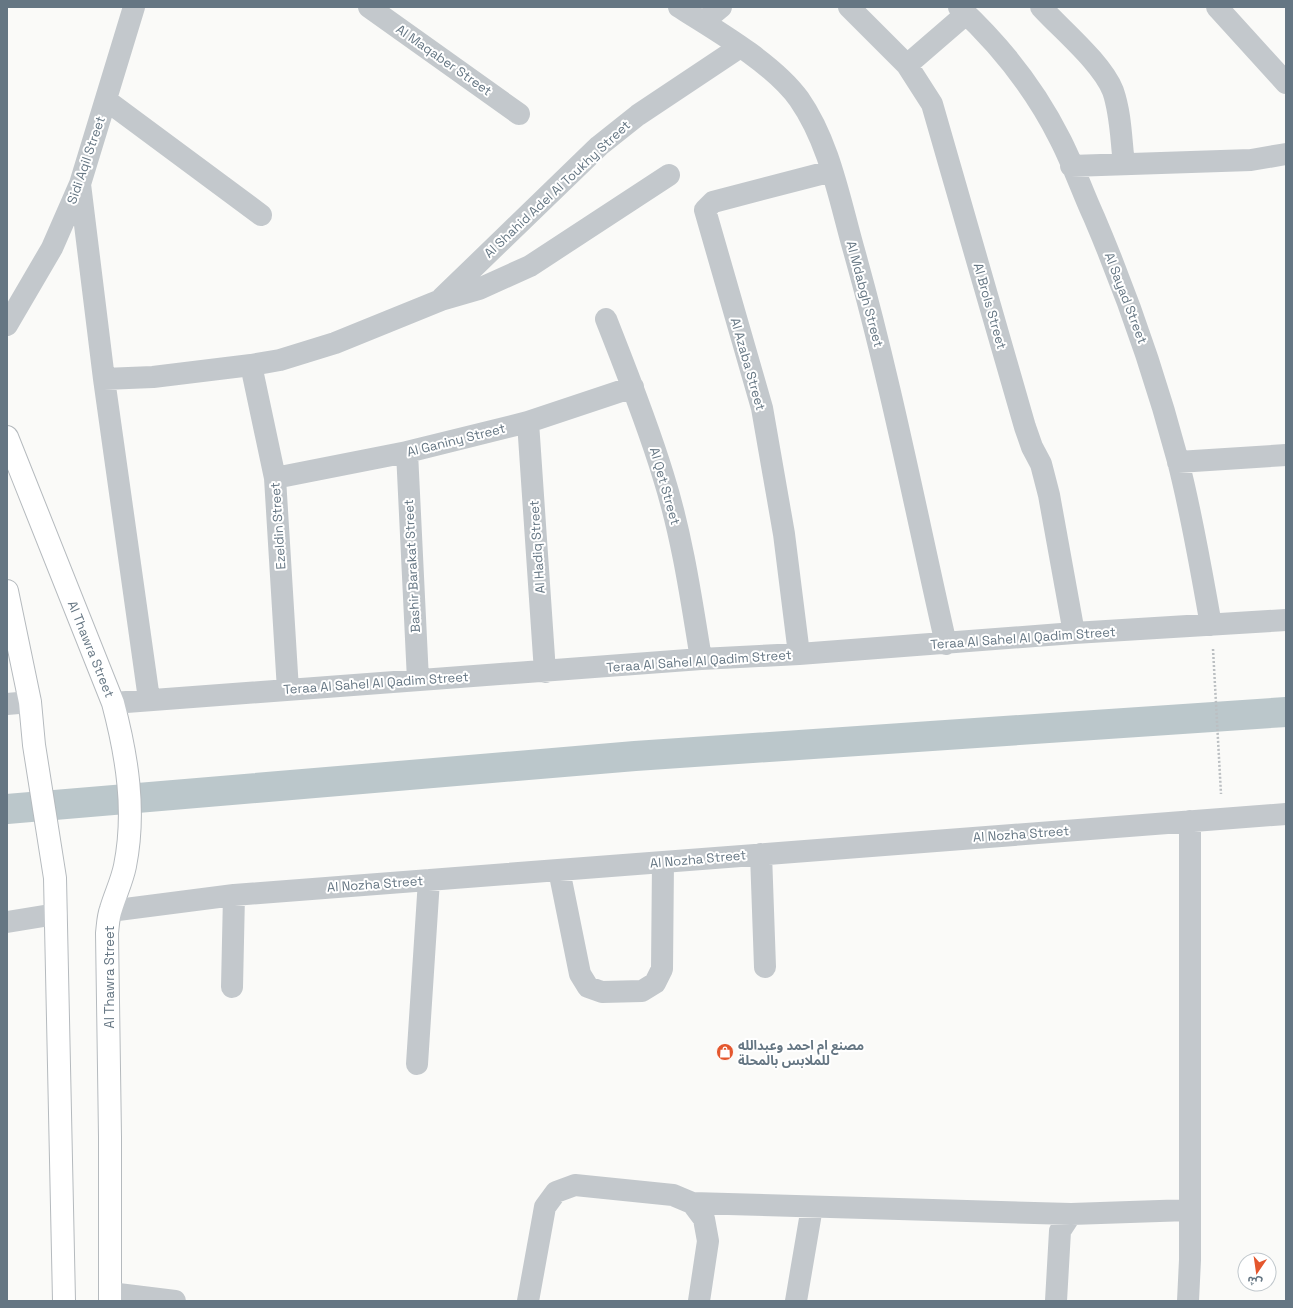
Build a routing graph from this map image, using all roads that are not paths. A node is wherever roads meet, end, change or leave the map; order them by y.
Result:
1 (134, 7) edge
2 (369, 7) edge
3 (679, 7) edge
4 (721, 7) edge
5 (849, 7) edge
6 (1041, 7) edge
7 (1217, 7) edge
8 (963, 10) edge
9 (703, 22) junction
10 (740, 47) junction
11 (908, 65) junction
12 (1286, 83) edge
13 (106, 100) junction
14 (519, 114) dead end
15 (1286, 154) edge
16 (1124, 164) junction
17 (1071, 166) junction
18 (832, 171) junction
19 (669, 175) dead end
20 (80, 184) junction
21 (261, 215) dead end
22 (441, 300) junction
23 (606, 319) dead end
24 (7, 325) edge
25 (251, 365) junction
26 (104, 379) junction
27 (633, 387) junction
28 (528, 422) junction
29 (7, 437) edge
30 (407, 452) junction
31 (1286, 455) edge
32 (1178, 462) junction
33 (275, 478) junction
34 (7, 591) edge
35 (1286, 620) edge
36 (1212, 625) junction
37 (1074, 633) junction
38 (946, 644) junction
39 (799, 654) junction
40 (701, 659) junction
41 (545, 672) junction
42 (418, 680) junction
43 (288, 690) junction
44 (149, 699) junction
45 (30, 702) junction
46 (113, 703) junction
47 (7, 704) edge
48 (1286, 814) edge
49 (1190, 821) junction
50 (761, 854) junction
51 (663, 862) junction
52 (559, 870) junction
53 (429, 880) junction
54 (234, 895) junction
55 (110, 911) junction
56 (56, 914) junction
57 (7, 922) edge
58 (765, 967) dead end
59 (232, 987) dead end
60 (417, 1064) dead end
61 (692, 1203) junction
62 (812, 1207) junction
63 (1189, 1210) junction
64 (1071, 1214) junction
65 (110, 1297) edge
66 (64, 1301) edge
67 (175, 1301) edge
68 (528, 1301) edge
69 (699, 1301) edge
70 (796, 1301) edge
71 (1056, 1301) edge
72 (1188, 1301) edge

1 - 13 street, Sidi Aqil Street
2 - 14 street, Al Maqaber Street
3 - 9 street, Al Mdabgh Street
4 - 9 street
5 - 11 street, Al Brols Street
6 - 16 street
7 - 12 street
8 - 11 street
8 - 17 street, Al Sayad Street
9 - 10 street, Al Mdabgh Street
10 - 18 street, Al Mdabgh Street
10 - 22 street, Al Shahid Adel Al Toukhy Street
11 - 37 street, Al Brols Street
13 - 20 street, Sidi Aqil Street
13 - 21 street
15 - 16 street
16 - 17 street
17 - 32 street, Al Sayad Street
18 - 38 street, Al Mdabgh Street
18 - 39 street, Al Azaba Street
19 - 22 street, Al Shahid Adel Al Toukhy Street
20 - 24 street, Sidi Aqil Street
20 - 26 street
22 - 25 street, Al Shahid Adel Al Toukhy Street
23 - 27 street, Al Qet Street
25 - 26 street, Al Shahid Adel Al Toukhy Street
25 - 33 street, Ezeldin Street
26 - 44 street
27 - 28 street, Al Ganiny Street
27 - 40 street, Al Qet Street
28 - 30 street, Al Ganiny Street
28 - 41 street, Al Hadiq Street
29 - 46 main road, Al Thawra Street
30 - 33 street, Al Ganiny Street
30 - 42 street, Bashir Barakat Street
31 - 32 street
32 - 36 street, Al Sayad Street
33 - 43 street, Ezeldin Street
34 - 45 main road
35 - 36 street, Teraa Al Sahel Al Qadim Street
36 - 37 street, Teraa Al Sahel Al Qadim Street
37 - 38 street, Teraa Al Sahel Al Qadim Street
38 - 39 street, Teraa Al Sahel Al Qadim Street
39 - 40 street, Teraa Al Sahel Al Qadim Street
40 - 41 street, Teraa Al Sahel Al Qadim Street
41 - 42 street, Teraa Al Sahel Al Qadim Street
42 - 43 street, Teraa Al Sahel Al Qadim Street
43 - 44 street, Teraa Al Sahel Al Qadim Street
44 - 46 street, Teraa Al Sahel Al Qadim Street
45 - 47 street
45 - 56 main road
46 - 55 main road, Al Thawra Street
48 - 49 street, Al Nozha Street
49 - 50 street, Al Nozha Street
49 - 63 street
50 - 51 street, Al Nozha Street
50 - 58 street
51 - 52 street, Al Nozha Street
51 - 52 street
52 - 53 street, Al Nozha Street
53 - 54 street, Al Nozha Street
53 - 60 street
54 - 55 street, Al Nozha Street
54 - 59 street
55 - 65 main road, Al Thawra Street
56 - 57 street
56 - 66 main road
61 - 62 street
61 - 68 street
61 - 69 street
62 - 64 street
62 - 70 street
63 - 64 street
63 - 72 street
64 - 71 street
65 - 67 street

